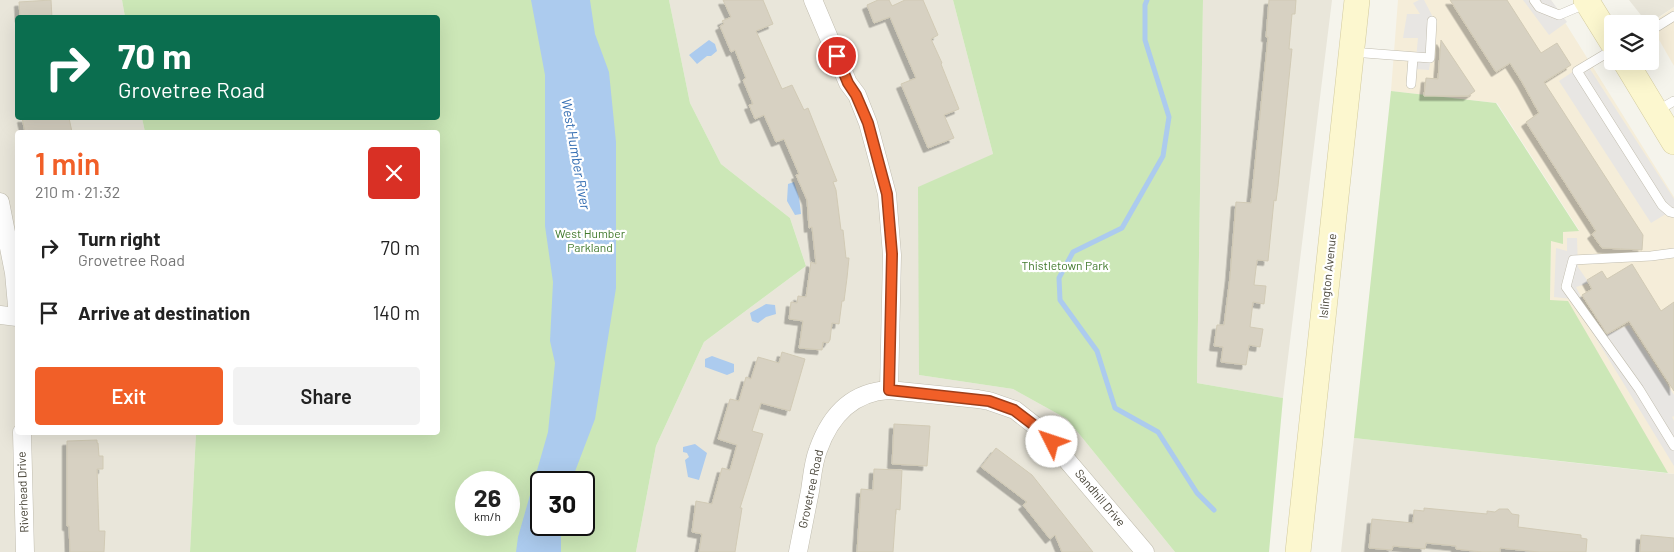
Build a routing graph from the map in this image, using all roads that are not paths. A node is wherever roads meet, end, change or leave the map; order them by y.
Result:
1 (813, 0) edge
2 (1357, 0) edge
3 (1534, 0) edge
4 (1587, 1) edge
5 (1674, 16) edge
6 (1432, 21) dead end
7 (1659, 25) edge
8 (1604, 29) edge
9 (1352, 52) junction
10 (1604, 55) edge
11 (1414, 58) junction
12 (1633, 70) edge
13 (1412, 84) dead end
14 (1665, 107) edge
15 (1674, 142) edge
16 (0, 202) edge
17 (1674, 213) edge
18 (1674, 253) edge
19 (15, 284) edge
20 (0, 315) edge
21 (15, 317) edge
22 (889, 390) junction
23 (22, 435) edge
24 (1674, 446) edge
25 (25, 552) edge
26 (798, 552) edge
27 (1145, 552) edge
28 (1298, 552) edge

1 - 22 street
2 - 9 main road, Islington Avenue
3 - 4 lane
4 - 8 main road
5 - 7 lane
6 - 11 lane
9 - 11 lane
9 - 28 main road, Islington Avenue
10 - 17 lane
11 - 13 lane
12 - 14 main road
14 - 15 main road
16 - 19 street
18 - 24 lane
20 - 21 street
22 - 26 street, Grovetree Road
22 - 27 street, Sandhill Drive
23 - 25 street, Riverhead Drive

